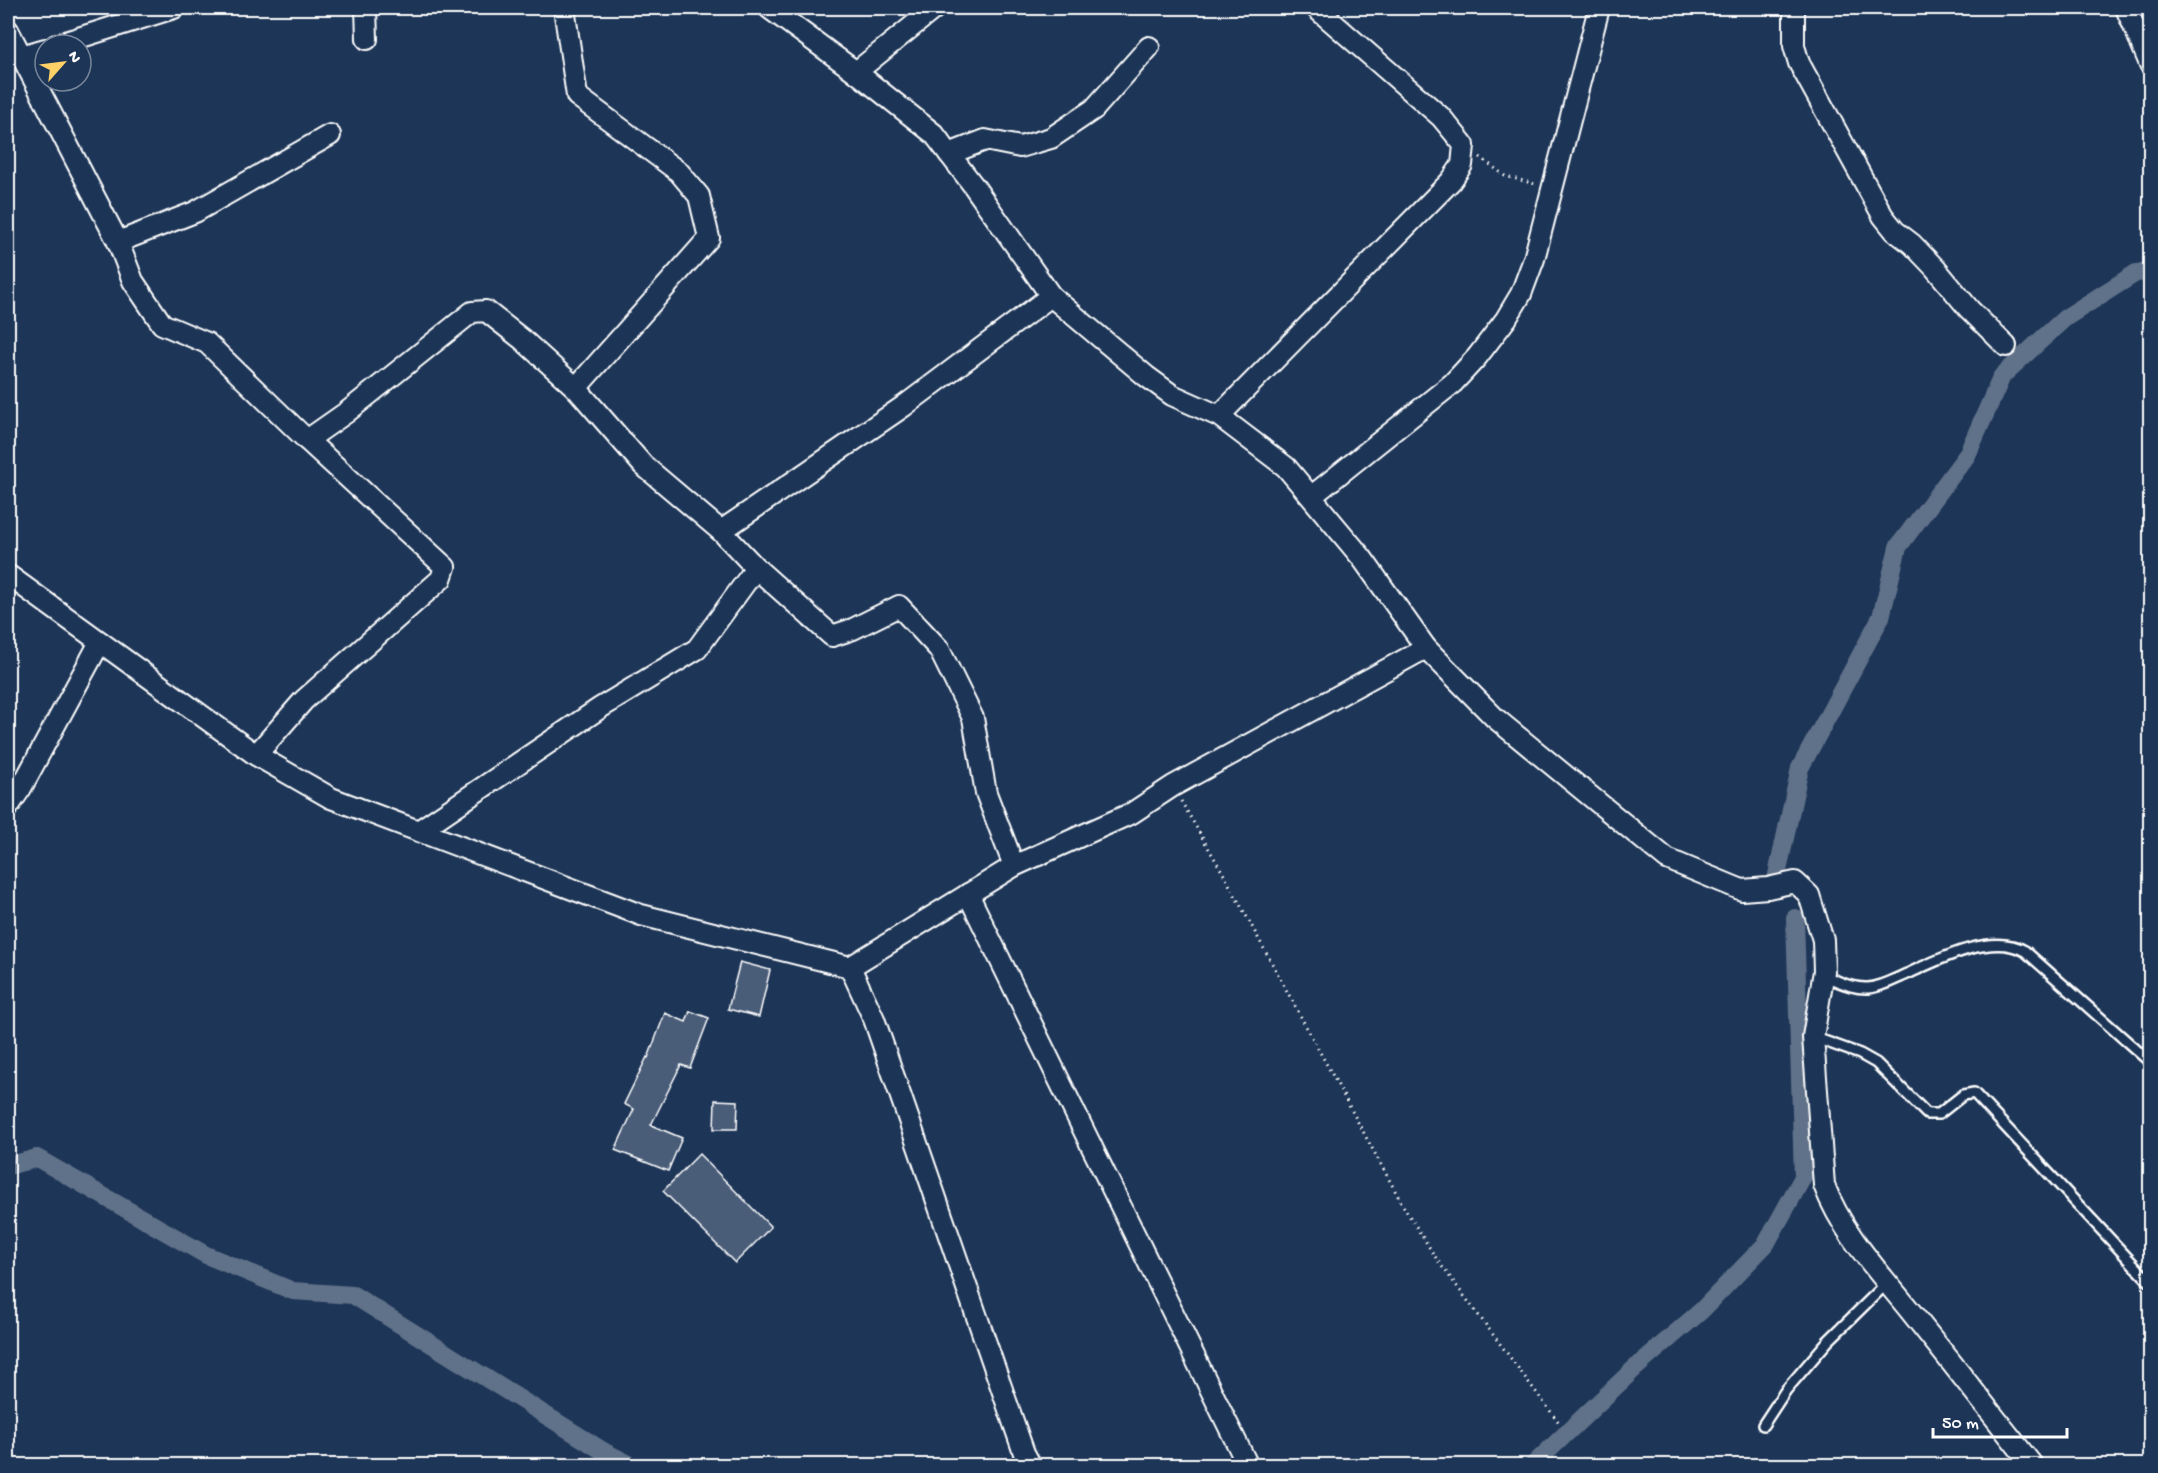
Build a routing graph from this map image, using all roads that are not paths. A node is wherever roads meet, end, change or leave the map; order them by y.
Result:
1 (174, 8) edge
2 (366, 8) edge
3 (564, 8) edge
4 (769, 8) edge
5 (934, 8) edge
6 (1316, 8) edge
7 (1599, 8) edge
8 (1794, 8) edge
9 (2126, 8) edge
10 (8, 30) edge
11 (93, 33) edge
12 (367, 39) dead end
13 (1149, 47) dead end
14 (33, 52) edge
15 (21, 56) junction
16 (2151, 64) edge
17 (856, 72) junction
18 (330, 135) dead end
19 (949, 154) junction
20 (117, 242) junction
21 (1051, 296) junction
22 (2006, 346) dead end
23 (576, 388) junction
24 (1219, 416) junction
25 (307, 440) junction
26 (1312, 496) junction
27 (721, 531) junction
28 (756, 568) junction
29 (8, 575) edge
30 (100, 642) junction
31 (1426, 648) junction
32 (256, 755) junction
33 (8, 807) edge
34 (420, 830) junction
35 (1014, 866) junction
36 (968, 894) junction
37 (850, 967) junction
38 (1824, 976) junction
39 (1813, 1037) junction
40 (2151, 1062) edge
41 (2151, 1282) edge
42 (1887, 1283) junction
43 (1763, 1425) dead end
44 (1031, 1466) edge
45 (1248, 1466) edge
46 (2033, 1466) edge

1 - 11 street
2 - 12 street
3 - 23 street
4 - 17 street
5 - 17 street
6 - 24 street
7 - 26 street
8 - 22 street
9 - 16 street
10 - 15 street
13 - 19 street
14 - 15 street
15 - 20 street
17 - 19 street
18 - 20 street
19 - 21 street
20 - 25 street
21 - 24 street
21 - 27 street
23 - 25 street
23 - 27 street
24 - 26 street
25 - 32 street
26 - 31 street
27 - 28 street
28 - 34 street
28 - 35 street
29 - 30 street
30 - 32 street
30 - 33 street
31 - 35 street
31 - 38 street
32 - 34 street
34 - 37 street
35 - 36 street
36 - 37 street
36 - 45 street
37 - 44 street
38 - 39 street
38 - 40 lane
39 - 41 lane
39 - 42 street
42 - 43 lane
42 - 46 street

